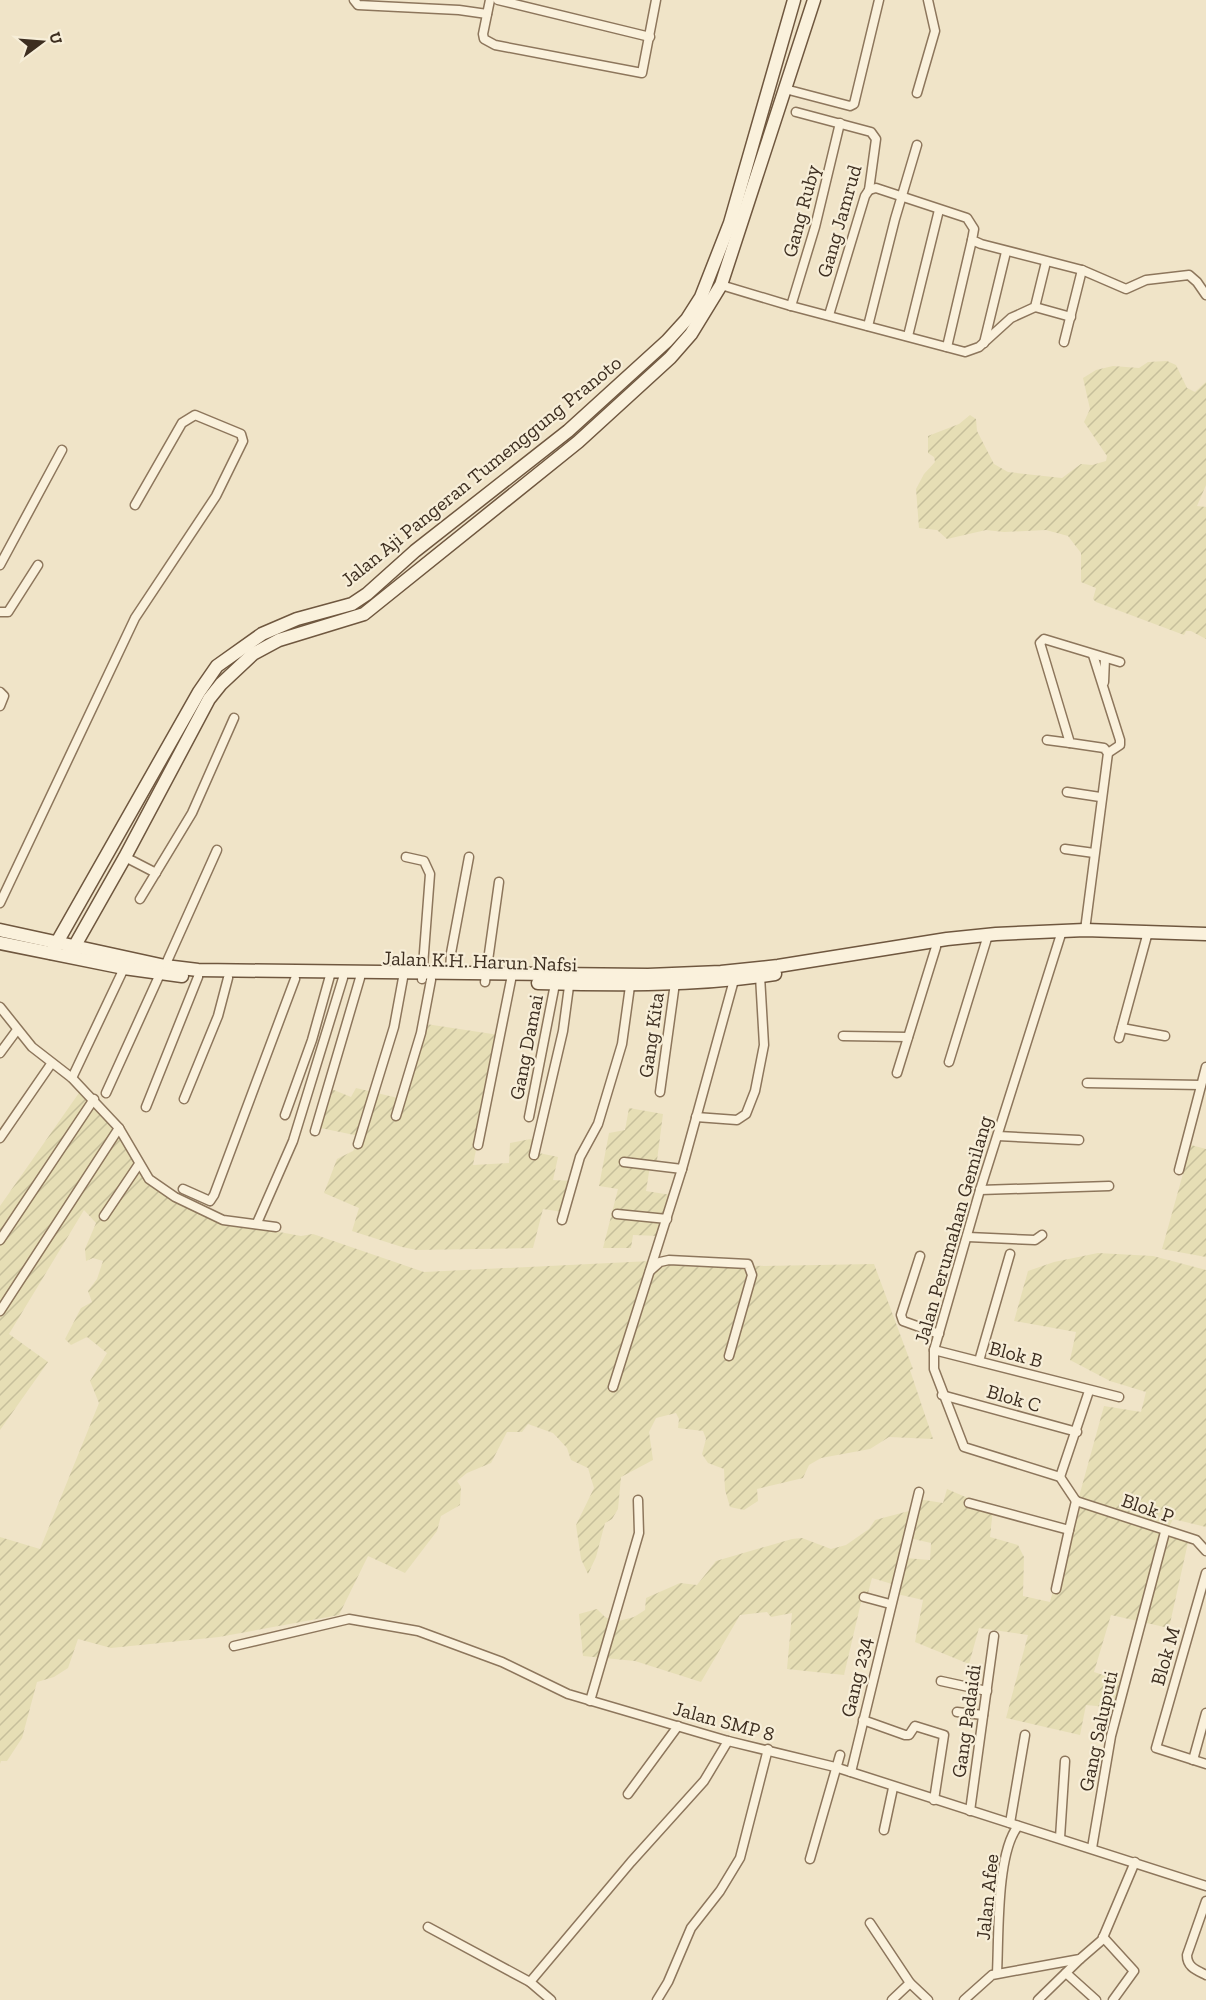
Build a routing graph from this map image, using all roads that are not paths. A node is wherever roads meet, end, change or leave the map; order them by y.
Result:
1 (354, 0) edge
2 (490, 0) edge
3 (498, 0) edge
4 (656, 0) edge
5 (794, 0) edge
6 (814, 0) edge
7 (879, 0) edge
8 (928, 0) edge
9 (487, 14) junction
10 (650, 38) junction
11 (785, 88) junction
12 (917, 93) dead end
13 (796, 112) dead end
14 (840, 123) junction
15 (917, 145) dead end
16 (869, 190) junction
17 (902, 196) junction
18 (939, 210) junction
19 (972, 240) junction
20 (1006, 252) junction
21 (1046, 262) junction
22 (1082, 270) junction
23 (721, 285) junction
24 (1206, 295) edge
25 (791, 306) junction
26 (1035, 307) junction
27 (829, 315) junction
28 (1071, 317) junction
29 (868, 326) junction
30 (908, 336) junction
31 (1064, 342) dead end
32 (984, 343) junction
33 (947, 347) junction
34 (568, 431) junction
35 (578, 442) junction
36 (62, 450) dead end
37 (135, 505) dead end
38 (0, 565) edge
39 (38, 565) dead end
40 (0, 612) edge
41 (1093, 655) junction
42 (1105, 658) junction
43 (1120, 662) dead end
44 (1104, 688) junction
45 (0, 692) edge
46 (0, 706) edge
47 (234, 718) dead end
48 (1047, 740) dead end
49 (1070, 743) junction
50 (1108, 753) junction
51 (1067, 792) dead end
52 (1100, 797) junction
53 (1065, 849) dead end
54 (217, 850) dead end
55 (1094, 854) junction
56 (125, 857) junction
57 (469, 857) dead end
58 (406, 858) dead end
59 (156, 873) junction
60 (499, 882) dead end
61 (140, 899) dead end
62 (0, 903) edge
63 (0, 930) edge
64 (1085, 930) junction
65 (1062, 932) junction
66 (1148, 932) junction
67 (1206, 934) edge
68 (988, 935) junction
69 (958, 940) junction
70 (58, 941) junction
71 (0, 943) edge
72 (936, 947) junction
73 (72, 950) junction
74 (51, 953) junction
75 (126, 963) junction
76 (163, 970) junction
77 (779, 970) junction
78 (450, 974) junction
79 (198, 976) junction
80 (335, 976) junction
81 (760, 976) junction
82 (228, 978) junction
83 (360, 978) junction
84 (403, 978) junction
85 (426, 978) junction
86 (296, 979) junction
87 (485, 979) junction
88 (512, 979) junction
89 (570, 980) junction
90 (631, 980) junction
91 (734, 980) junction
92 (675, 983) junction
93 (555, 984) junction
94 (0, 1007) edge
95 (1122, 1028) junction
96 (17, 1030) junction
97 (843, 1036) dead end
98 (1166, 1036) dead end
99 (908, 1037) junction
100 (1119, 1038) dead end
101 (0, 1053) edge
102 (949, 1062) dead end
103 (51, 1064) junction
104 (1206, 1067) edge
105 (897, 1073) dead end
106 (74, 1076) junction
107 (1087, 1083) dead end
108 (1202, 1085) junction
109 (660, 1092) dead end
110 (106, 1093) dead end
111 (94, 1099) junction
112 (184, 1099) dead end
113 (146, 1107) dead end
114 (285, 1115) dead end
115 (396, 1116) dead end
116 (529, 1117) dead end
117 (696, 1117) junction
118 (119, 1128) junction
119 (315, 1131) dead end
120 (998, 1136) junction
121 (0, 1138) edge
122 (1079, 1140) dead end
123 (358, 1144) dead end
124 (478, 1145) dead end
125 (534, 1155) dead end
126 (624, 1162) dead end
127 (139, 1164) junction
128 (682, 1169) junction
129 (1179, 1170) dead end
130 (1109, 1186) dead end
131 (183, 1188) dead end
132 (980, 1190) junction
133 (617, 1214) dead end
134 (104, 1216) dead end
135 (667, 1219) junction
136 (562, 1220) dead end
137 (256, 1223) junction
138 (276, 1227) dead end
139 (1042, 1234) dead end
140 (0, 1240) edge
141 (966, 1243) junction
142 (1010, 1254) dead end
143 (920, 1256) dead end
144 (650, 1271) junction
145 (0, 1311) edge
146 (939, 1334) junction
147 (934, 1350) junction
148 (729, 1356) dead end
149 (979, 1361) junction
150 (613, 1387) dead end
151 (1089, 1391) junction
152 (942, 1395) junction
153 (1119, 1397) dead end
154 (1077, 1432) junction
155 (1060, 1477) junction
156 (919, 1492) dead end
157 (638, 1500) dead end
158 (1077, 1501) junction
159 (969, 1503) dead end
160 (1069, 1530) junction
161 (1165, 1532) junction
162 (1206, 1551) edge
163 (1206, 1573) edge
164 (1056, 1589) dead end
165 (1204, 1590) edge
166 (864, 1597) dead end
167 (890, 1604) junction
168 (994, 1636) dead end
169 (234, 1646) dead end
170 (941, 1681) dead end
171 (987, 1691) junction
172 (590, 1701) junction
173 (957, 1712) dead end
174 (1206, 1713) edge
175 (983, 1715) junction
176 (863, 1720) junction
177 (678, 1726) junction
178 (1025, 1735) dead end
179 (728, 1741) junction
180 (768, 1749) junction
181 (840, 1755) dead end
182 (1193, 1760) junction
183 (1065, 1761) dead end
184 (1206, 1764) edge
185 (835, 1767) junction
186 (851, 1772) junction
187 (893, 1788) junction
188 (628, 1794) dead end
189 (934, 1800) junction
190 (970, 1811) junction
191 (1014, 1825) junction
192 (884, 1830) dead end
193 (1060, 1838) junction
194 (1092, 1848) junction
195 (810, 1859) dead end
196 (1135, 1862) junction
197 (1206, 1886) edge
198 (1206, 1901) edge
199 (870, 1923) dead end
200 (428, 1927) dead end
201 (1104, 1937) junction
202 (1080, 1959) junction
203 (997, 1973) junction
204 (1066, 1973) junction
205 (1206, 1975) edge
206 (530, 1982) junction
207 (910, 1983) junction
208 (551, 2000) edge
209 (657, 2000) edge
210 (892, 2000) edge
211 (928, 2000) edge
212 (964, 2000) edge
213 (1038, 2000) edge
214 (1096, 2000) edge
215 (1113, 2000) edge

1 - 9 street
2 - 9 street
3 - 10 street
4 - 10 street
5 - 34 main road, Jalan Aji Pangeran Tumenggung Pranoto
6 - 11 main road, Jalan Aji Pangeran Tumenggung Pranoto
7 - 11 street
8 - 12 street
9 - 10 street
11 - 23 main road, Jalan Aji Pangeran Tumenggung Pranoto
13 - 14 street
14 - 16 street, Gang Jamrud
14 - 25 street, Gang Ruby
15 - 17 street
16 - 17 street
16 - 27 street, Gang Jamrud
17 - 18 street
17 - 29 street
18 - 19 street
18 - 30 street
19 - 20 street
19 - 33 street
20 - 21 street
20 - 32 street
21 - 22 street
21 - 26 street
22 - 24 street
22 - 28 street
23 - 25 street
23 - 35 main road, Jalan Aji Pangeran Tumenggung Pranoto
25 - 27 street
26 - 28 street
26 - 32 street
27 - 29 street
28 - 31 street
29 - 30 street
30 - 33 street
32 - 33 street
34 - 35 main road
34 - 70 main road, Jalan Aji Pangeran Tumenggung Pranoto
35 - 56 main road, Jalan Aji Pangeran Tumenggung Pranoto
36 - 38 street
37 - 62 street
39 - 40 street
41 - 42 street
41 - 44 street
41 - 49 street
42 - 43 street
42 - 44 street
44 - 50 street
45 - 46 street
47 - 59 street
48 - 49 street
49 - 50 street
50 - 52 street
51 - 52 street
52 - 55 street
53 - 55 street
54 - 76 street
55 - 64 street
56 - 59 street
56 - 73 main road, Jalan Aji Pangeran Tumenggung Pranoto
57 - 78 street
58 - 85 street
59 - 61 street
60 - 87 street
63 - 70 main road, Jalan K.H. Harun Nafsi
64 - 65 main road, Jalan K.H. Harun Nafsi
64 - 66 main road, Jalan K.H. Harun Nafsi
65 - 68 main road, Jalan K.H. Harun Nafsi
65 - 120 street, Jalan Perumahan Gemilang
66 - 67 main road, Jalan K.H. Harun Nafsi
66 - 95 street
68 - 69 main road, Jalan K.H. Harun Nafsi
68 - 102 street
69 - 72 main road, Jalan K.H. Harun Nafsi
69 - 77 main road, Jalan K.H. Harun Nafsi
70 - 73 main road, Jalan K.H. Harun Nafsi
70 - 74 main road, Jalan Aji Pangeran Tumenggung Pranoto
71 - 74 main road, Jalan K.H. Harun Nafsi
72 - 77 main road, Jalan K.H. Harun Nafsi
72 - 99 street
73 - 74 main road, Jalan K.H. Harun Nafsi
73 - 75 main road, Jalan K.H. Harun Nafsi
75 - 76 main road, Jalan K.H. Harun Nafsi
75 - 106 street
76 - 79 main road, Jalan K.H. Harun Nafsi
76 - 80 main road, Jalan K.H. Harun Nafsi
76 - 110 street
77 - 81 main road, Jalan K.H. Harun Nafsi
77 - 90 main road, Jalan K.H. Harun Nafsi
78 - 85 main road, Jalan K.H. Harun Nafsi
78 - 87 main road, Jalan K.H. Harun Nafsi
79 - 82 main road, Jalan K.H. Harun Nafsi
79 - 113 street
80 - 83 main road, Jalan K.H. Harun Nafsi
80 - 85 main road, Jalan K.H. Harun Nafsi
80 - 86 main road, Jalan K.H. Harun Nafsi
80 - 114 street
80 - 137 street
81 - 91 main road, Jalan K.H. Harun Nafsi
81 - 117 street
82 - 86 main road, Jalan K.H. Harun Nafsi
82 - 112 street
83 - 84 main road, Jalan K.H. Harun Nafsi
83 - 119 street
84 - 85 main road, Jalan K.H. Harun Nafsi
84 - 123 street
85 - 87 main road, Jalan K.H. Harun Nafsi
85 - 115 street
86 - 131 street
87 - 88 main road, Jalan K.H. Harun Nafsi
88 - 89 main road, Jalan K.H. Harun Nafsi
88 - 93 main road, Jalan K.H. Harun Nafsi
88 - 124 street
89 - 90 main road, Jalan K.H. Harun Nafsi
89 - 93 main road, Jalan K.H. Harun Nafsi
89 - 125 street
90 - 92 main road, Jalan K.H. Harun Nafsi
90 - 136 street
91 - 92 main road, Jalan K.H. Harun Nafsi
91 - 117 street
92 - 109 street, Gang Kita
93 - 116 street, Gang Damai
94 - 96 street
95 - 98 street
95 - 100 street
96 - 101 street
96 - 103 street
97 - 99 street
99 - 105 street
103 - 106 street
103 - 121 street
104 - 108 street
106 - 111 street
107 - 108 street
108 - 129 street
111 - 118 street
111 - 140 street
117 - 128 street
118 - 127 street
118 - 145 street
120 - 122 street
120 - 132 street, Jalan Perumahan Gemilang
126 - 128 street
127 - 134 street
127 - 137 street
128 - 135 street
130 - 132 street
132 - 141 street, Jalan Perumahan Gemilang
133 - 135 street
135 - 144 street
137 - 138 street
139 - 141 street
141 - 146 street, Jalan Perumahan Gemilang
142 - 149 street
143 - 146 street
144 - 148 street
144 - 150 street
146 - 147 street, Jalan Perumahan Gemilang
147 - 149 street, Blok B
147 - 152 street, Jalan Perumahan Gemilang
149 - 151 street, Blok B
151 - 153 street, Blok B
151 - 154 street
152 - 154 street, Blok C
152 - 155 street, Jalan Perumahan Gemilang
154 - 155 street
155 - 158 street
156 - 167 street, Gang 234
157 - 172 street
158 - 160 street
158 - 161 street, Blok P
159 - 160 street
160 - 164 street
161 - 162 street, Blok P
161 - 194 street, Gang Saluputi
163 - 165 street, Blok M
165 - 182 street, Blok M
166 - 167 street
167 - 176 street, Gang 234
168 - 171 street, Gang Padaidi
169 - 172 street, Jalan SMP 8
170 - 171 street
171 - 175 street, Gang Padaidi
172 - 177 street, Jalan SMP 8
173 - 175 street
174 - 182 street
175 - 190 street, Gang Padaidi
176 - 186 street, Gang 234
176 - 189 street
177 - 179 street, Jalan SMP 8
177 - 188 street
178 - 191 street, Jalan Afee
179 - 180 street, Jalan SMP 8
179 - 206 street
180 - 185 street, Jalan SMP 8
180 - 209 street
181 - 185 street
182 - 184 street
183 - 193 street
185 - 186 street, Jalan SMP 8
185 - 195 street
186 - 187 street, Jalan SMP 8
187 - 189 street, Jalan SMP 8
187 - 192 street
189 - 190 street, Jalan SMP 8
190 - 191 street, Jalan SMP 8
191 - 193 street, Jalan SMP 8
191 - 203 street, Jalan Afee
193 - 194 street, Jalan SMP 8
194 - 196 street, Jalan SMP 8
196 - 197 street, Jalan SMP 8
196 - 201 street
198 - 205 street
199 - 207 street
200 - 206 street
201 - 202 street
201 - 215 street
202 - 203 street
202 - 204 street
203 - 212 street
204 - 213 street
204 - 214 street
206 - 208 street
207 - 210 street
207 - 211 street

